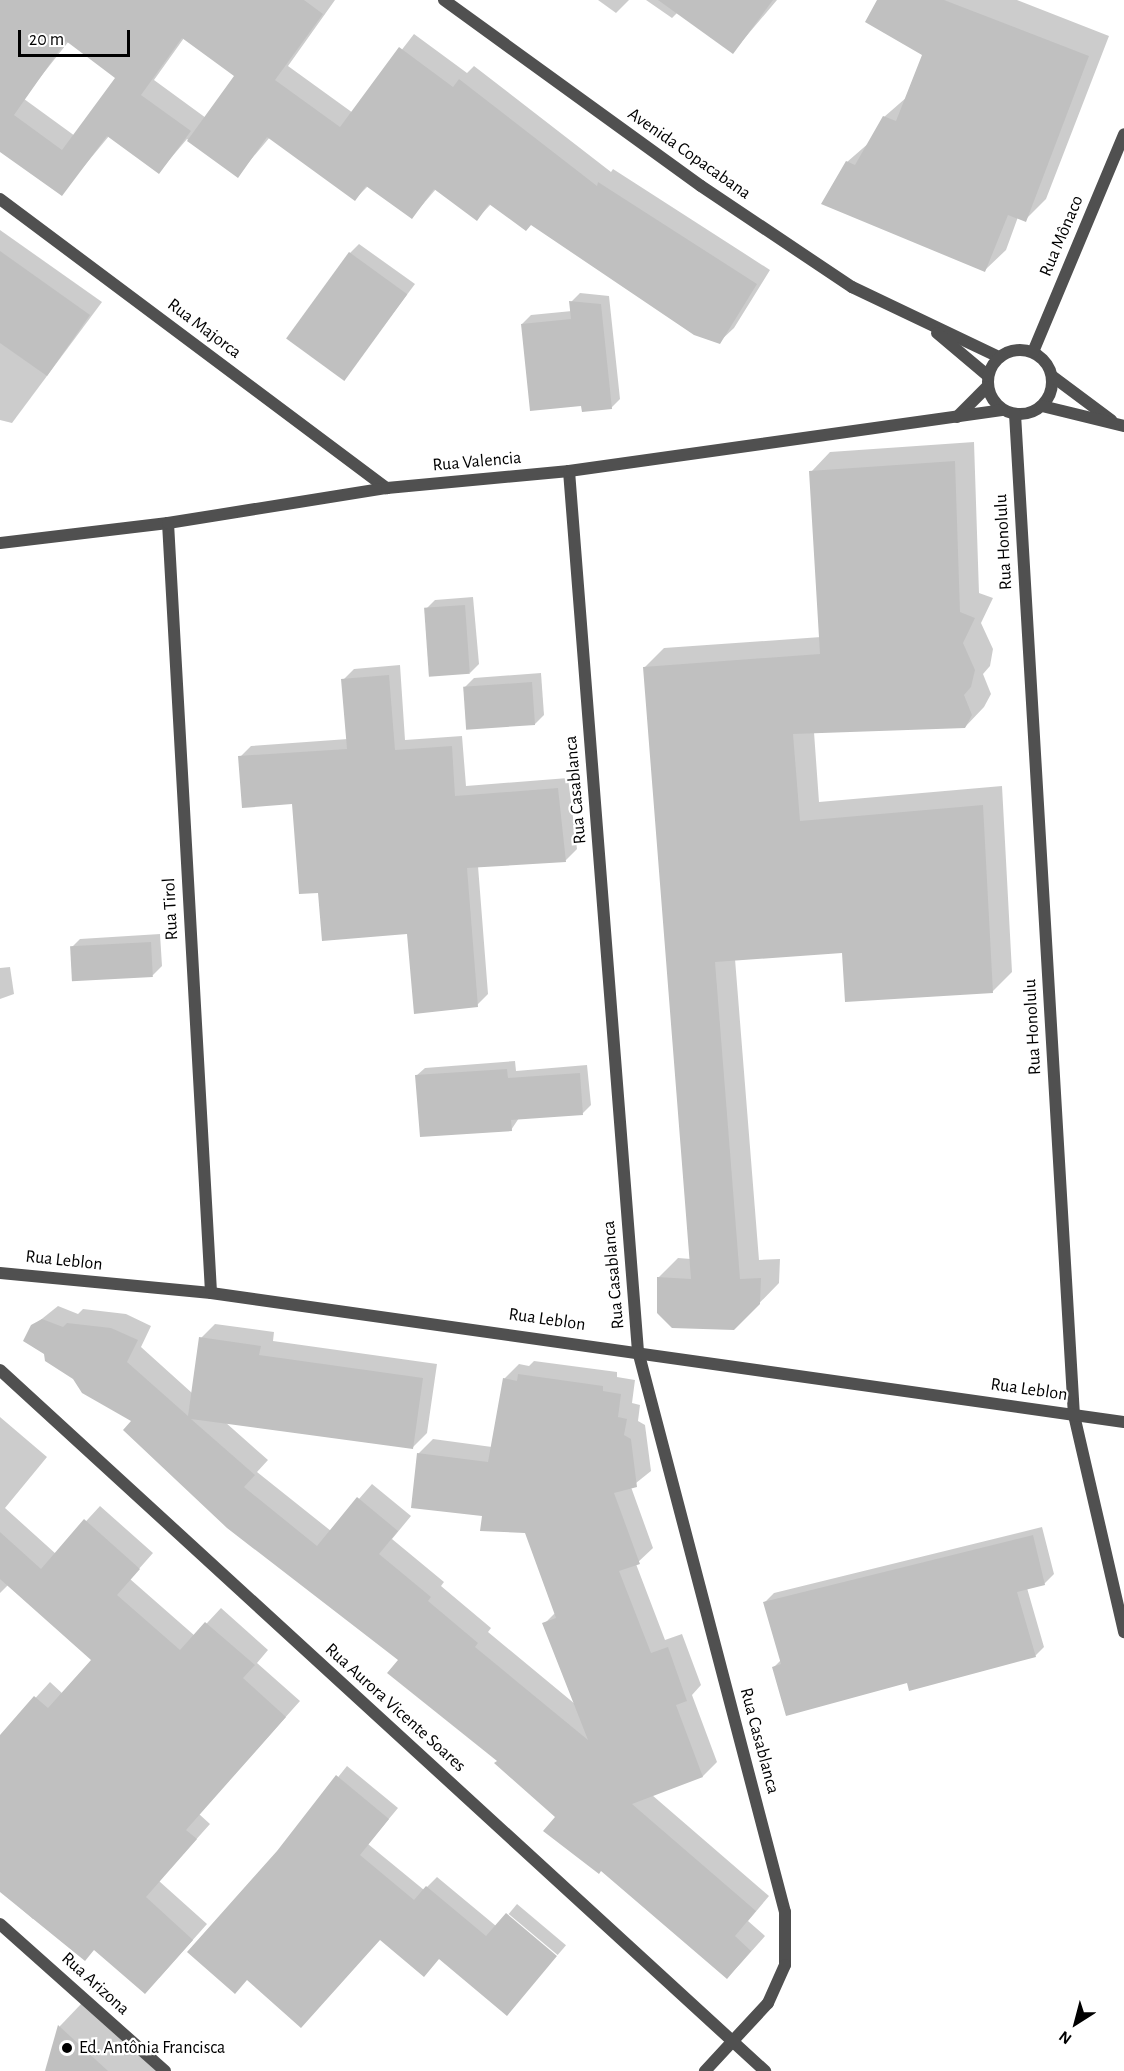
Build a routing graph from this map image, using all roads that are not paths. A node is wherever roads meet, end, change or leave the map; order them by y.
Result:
1 (444, 0) edge
2 (1124, 134) edge
3 (0, 199) edge
4 (924, 322) junction
5 (1033, 352) junction
6 (999, 357) junction
7 (1052, 376) junction
8 (987, 381) junction
9 (1042, 406) junction
10 (1002, 410) junction
11 (1015, 414) junction
12 (957, 417) junction
13 (1120, 425) edge
14 (569, 471) junction
15 (387, 488) junction
16 (168, 523) junction
17 (0, 543) edge
18 (0, 1273) edge
19 (211, 1293) junction
20 (638, 1351) junction
21 (0, 1370) edge
22 (1074, 1415) junction
23 (1124, 1422) edge
24 (1124, 1632) edge
25 (0, 1924) edge
26 (732, 2042) junction
27 (165, 2071) edge
28 (705, 2071) edge
29 (765, 2071) edge

1 - 4 street, Avenida Copacabana
2 - 5 street, Rua Mônaco
3 - 15 street, Rua Majorca
4 - 6 street, Avenida Copacabana
4 - 8 street, Avenida Copacabana
5 - 6 street
5 - 7 street
6 - 8 street
7 - 9 street
7 - 13 street
8 - 10 street
8 - 12 street
9 - 11 street
9 - 13 street
10 - 11 street
10 - 12 street, Rua Valencia
11 - 22 street, Rua Honolulu
12 - 14 street, Rua Valencia
14 - 15 street, Rua Valencia
14 - 20 street, Rua Casablanca
15 - 16 street, Rua Valencia
16 - 17 street, Rua Valencia
16 - 19 street, Rua Tirol
18 - 19 street, Rua Leblon
19 - 20 street, Rua Leblon
20 - 22 street, Rua Leblon
20 - 26 street, Rua Casablanca
21 - 26 street, Rua Aurora Vicente Soares
22 - 23 street, Rua Leblon
22 - 24 street, Rua Honolulu
25 - 27 street, Rua Arizona
26 - 28 street, Rua Casablanca
26 - 29 street, Rua Aurora Vicente Soares

